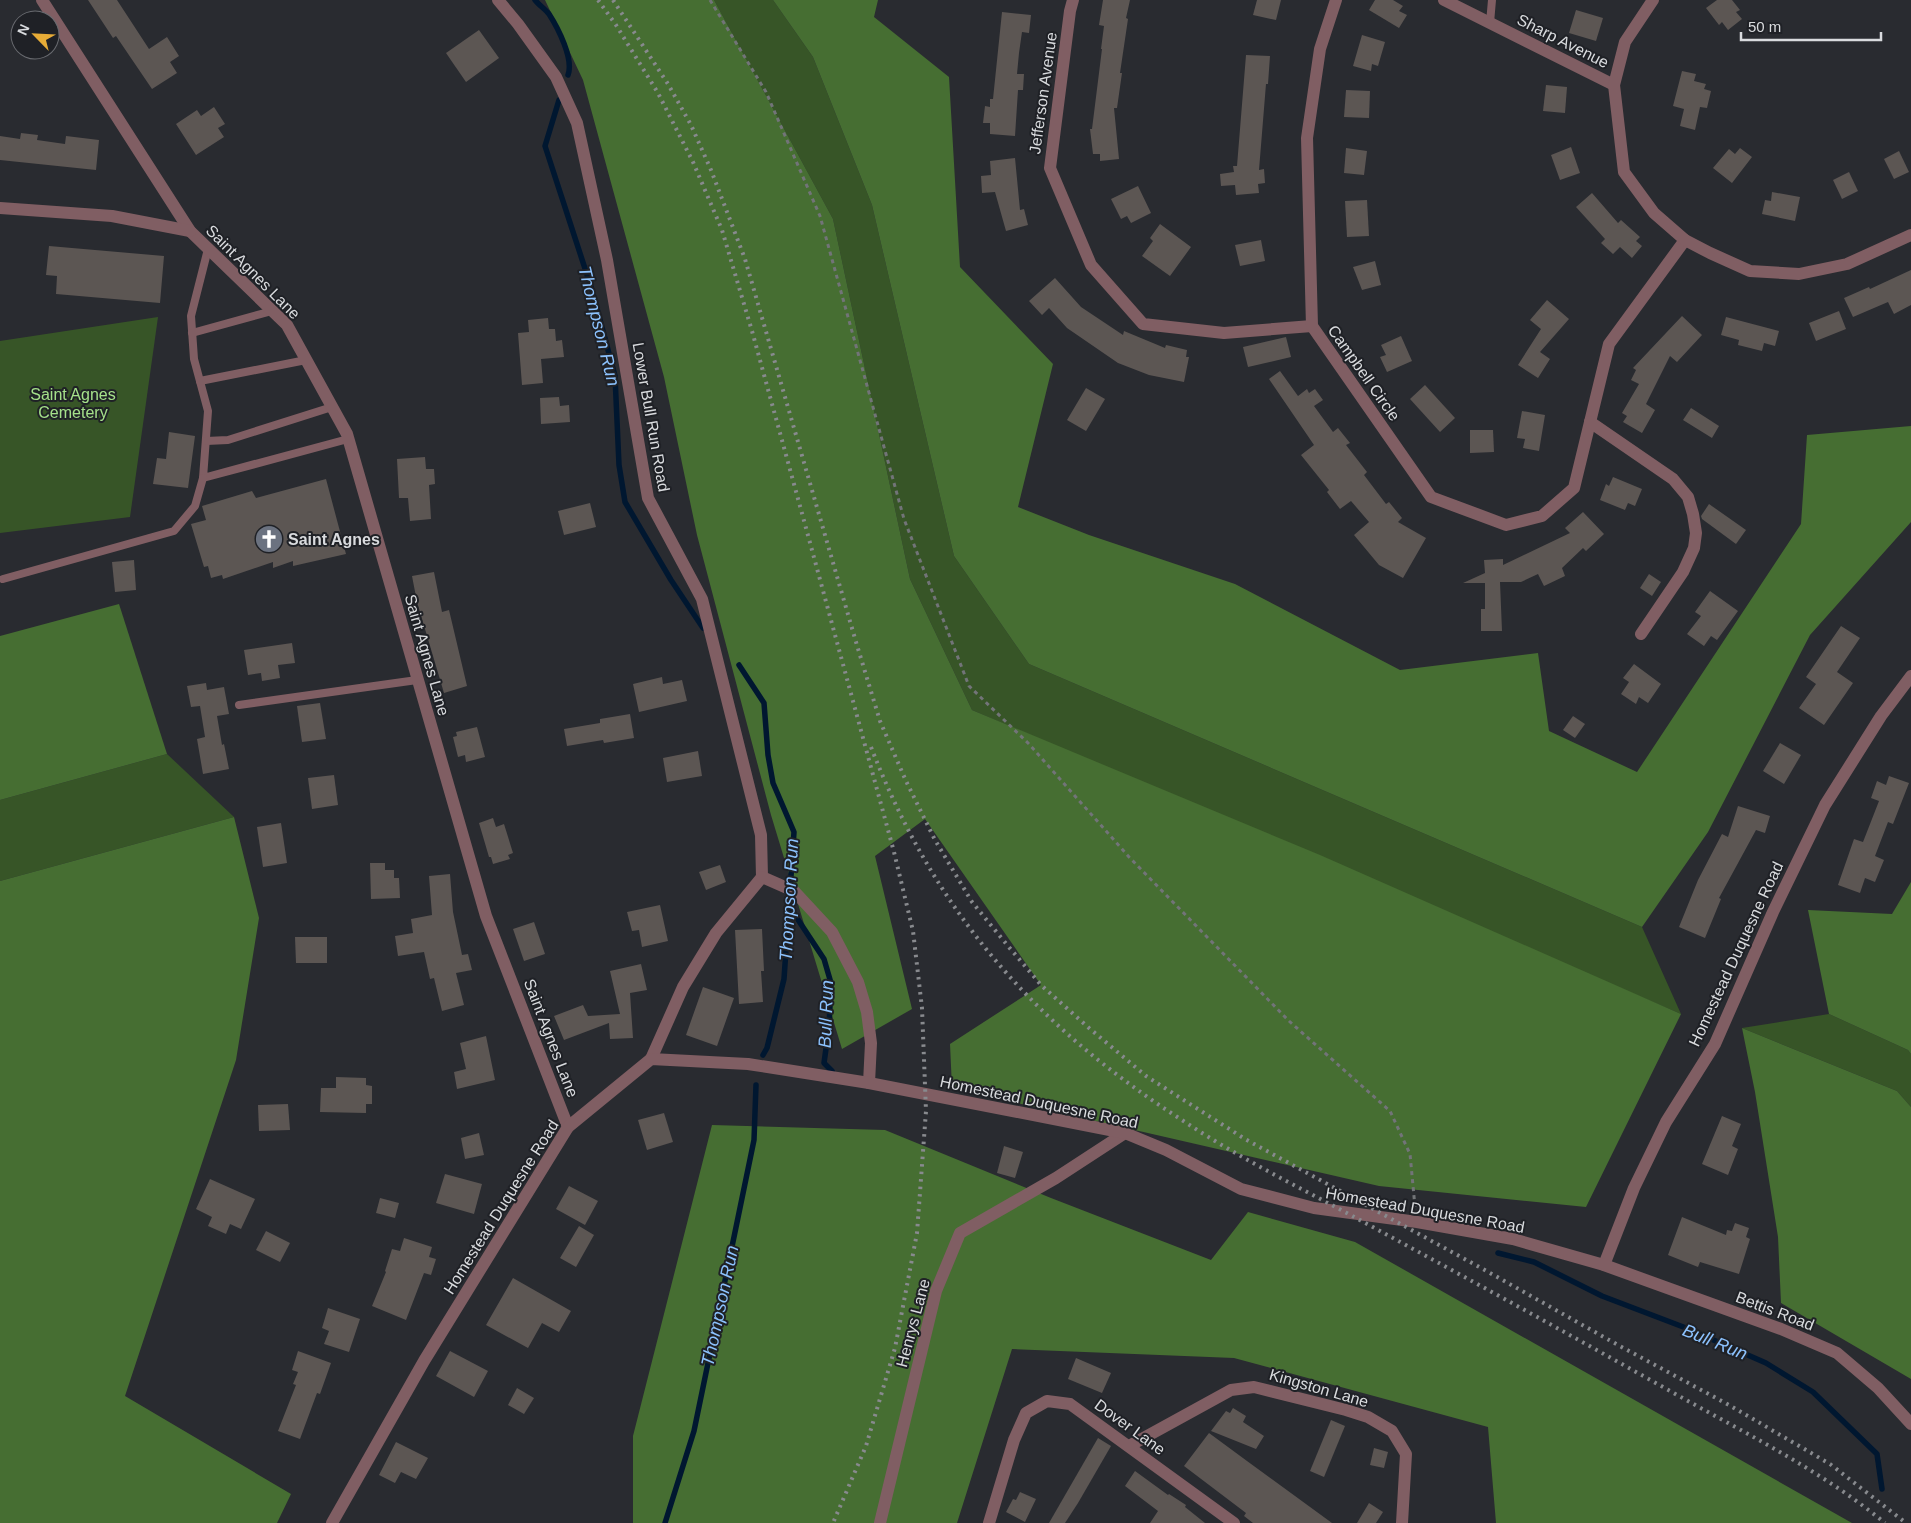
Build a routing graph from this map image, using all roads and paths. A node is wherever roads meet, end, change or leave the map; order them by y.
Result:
1 (42, 0) edge
2 (498, 0) edge
3 (710, 0) edge
4 (1074, 0) edge
5 (1336, 0) edge
6 (1444, 0) edge
7 (1492, 0) edge
8 (1654, 0) edge
9 (1490, 23) junction
10 (1614, 85) junction
11 (0, 208) edge
12 (190, 232) junction
13 (1911, 235) edge
14 (1685, 240) junction
15 (208, 249) junction
16 (272, 311) junction
17 (1312, 326) junction
18 (192, 333) junction
19 (306, 360) junction
20 (200, 381) junction
21 (332, 407) junction
22 (1590, 422) junction
23 (348, 439) junction
24 (206, 440) junction
25 (203, 478) junction
26 (3, 579) dead end
27 (1641, 634) dead end
28 (1911, 676) edge
29 (417, 680) junction
30 (239, 705) dead end
31 (762, 877) junction
32 (651, 1059) junction
33 (869, 1083) junction
34 (568, 1127) junction
35 (1125, 1133) junction
36 (1417, 1222) junction
37 (1604, 1265) junction
38 (1911, 1424) edge
39 (1129, 1446) junction
40 (332, 1523) edge
41 (880, 1523) edge
42 (989, 1523) edge
43 (1234, 1523) edge
44 (1402, 1523) edge

1 - 12 street, Saint Agnes Lane
2 - 31 street, Lower Bull Run Road
3 - 36 path
4 - 17 street, Jefferson Avenue
5 - 17 street, Campbell Circle
6 - 9 street, Sharp Avenue
7 - 9 lane
8 - 10 street
9 - 10 street, Sharp Avenue
10 - 14 street
11 - 12 street, Saint Agnes Lane
12 - 15 street, Saint Agnes Lane
13 - 14 street
14 - 22 street, Campbell Circle
15 - 16 street, Saint Agnes Lane
15 - 18 lane
16 - 18 lane
16 - 19 street, Saint Agnes Lane
17 - 22 street, Campbell Circle
18 - 20 lane
19 - 20 lane
19 - 21 street, Saint Agnes Lane
20 - 24 lane
21 - 23 street, Saint Agnes Lane
21 - 24 lane
22 - 27 street
23 - 25 lane
23 - 29 street, Saint Agnes Lane
24 - 25 lane
25 - 26 lane
28 - 37 street, Homestead Duquesne Road
29 - 30 lane
29 - 34 street, Saint Agnes Lane
31 - 32 street
31 - 33 street
32 - 33 street, Homestead Duquesne Road
32 - 34 street, Homestead Duquesne Road
33 - 35 street, Homestead Duquesne Road
34 - 40 street, Homestead Duquesne Road
35 - 36 street, Homestead Duquesne Road
35 - 41 street, Henrys Lane
36 - 37 street, Homestead Duquesne Road
37 - 38 street, Bettis Road
39 - 42 street, Dover Lane
39 - 43 street, Dover Lane
39 - 44 street, Kingston Lane

